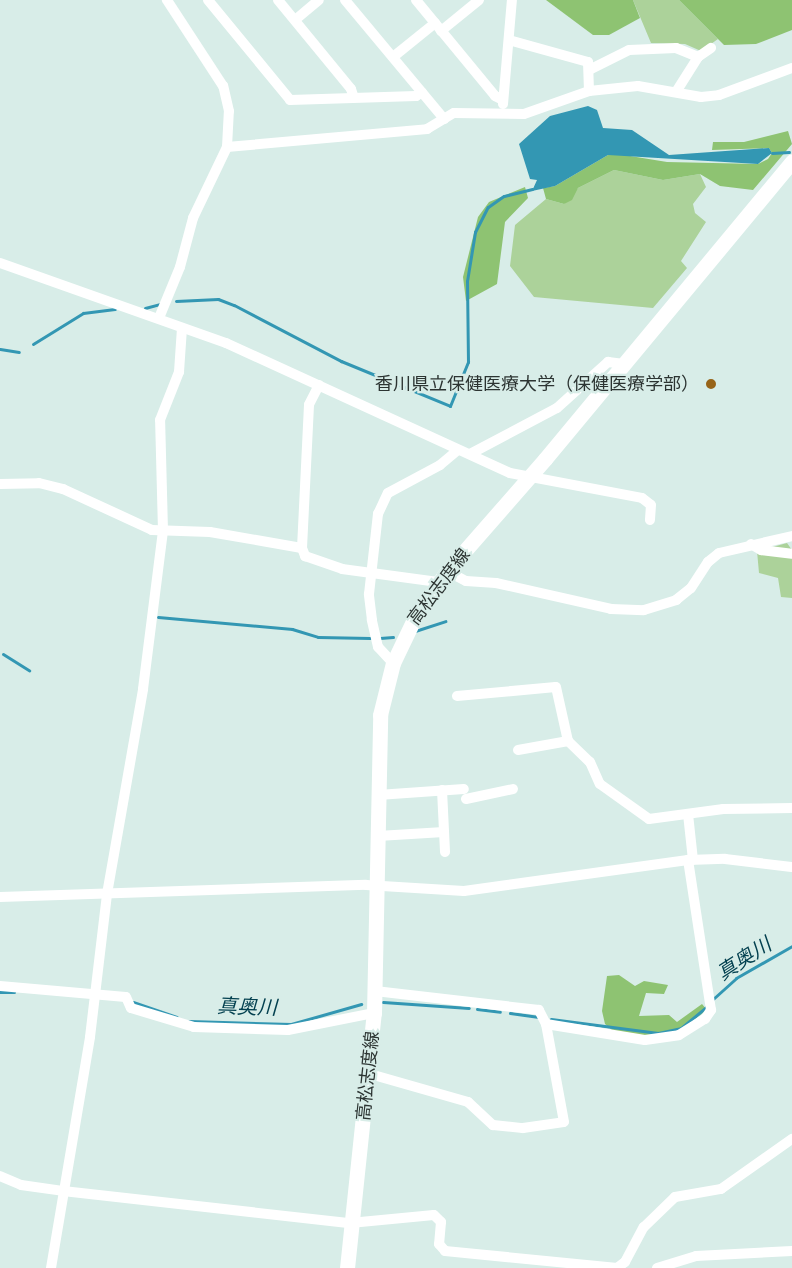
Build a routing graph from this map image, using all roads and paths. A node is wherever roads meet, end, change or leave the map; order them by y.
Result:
1 (167, 0) edge
2 (208, 0) edge
3 (278, 0) edge
4 (319, 0) edge
5 (345, 0) edge
6 (416, 0) edge
7 (479, 0) edge
8 (512, 0) edge
9 (295, 20) junction
10 (438, 27) junction
11 (509, 40) junction
12 (711, 48) dead end
13 (393, 57) junction
14 (698, 57) junction
15 (792, 68) edge
16 (591, 69) junction
17 (589, 91) junction
18 (422, 92) junction
19 (676, 92) junction
20 (354, 98) junction
21 (502, 106) junction
22 (444, 119) junction
23 (226, 147) junction
24 (792, 161) edge
25 (0, 263) edge
26 (159, 318) junction
27 (182, 328) junction
28 (624, 364) junction
29 (319, 385) junction
30 (458, 450) junction
31 (470, 454) junction
32 (529, 477) junction
33 (0, 484) edge
34 (650, 520) dead end
35 (163, 531) junction
36 (792, 536) edge
37 (751, 544) junction
38 (302, 548) junction
39 (792, 554) edge
40 (372, 574) junction
41 (443, 576) junction
42 (393, 663) junction
43 (457, 696) dead end
44 (568, 741) junction
45 (518, 750) dead end
46 (513, 789) dead end
47 (442, 790) junction
48 (378, 795) junction
49 (792, 808) edge
50 (688, 814) junction
51 (444, 832) junction
52 (378, 836) junction
53 (445, 852) dead end
54 (691, 860) junction
55 (792, 867) edge
56 (378, 885) junction
57 (107, 894) junction
58 (0, 897) edge
59 (0, 986) edge
60 (375, 991) junction
61 (96, 994) junction
62 (374, 1012) junction
63 (546, 1024) junction
64 (370, 1074) junction
65 (792, 1139) edge
66 (0, 1176) edge
67 (63, 1191) junction
68 (350, 1223) junction
69 (792, 1251) edge
70 (51, 1268) edge
71 (347, 1268) edge
72 (657, 1268) edge

1 - 23 street
2 - 20 street
3 - 9 street
4 - 9 street
5 - 13 street
6 - 10 street
7 - 10 street
8 - 11 street
9 - 20 street
10 - 13 street
10 - 21 street
11 - 16 street
11 - 21 street
12 - 14 street
13 - 18 street
14 - 16 street
14 - 19 street
15 - 19 street
16 - 17 street
17 - 19 street
17 - 21 street
18 - 20 street
18 - 22 street
21 - 22 street
22 - 23 street
23 - 26 street
24 - 28 main road, 高松志度線
25 - 26 street
26 - 27 street
27 - 29 street
27 - 35 street
28 - 31 street
28 - 32 main road, 高松志度線
29 - 30 street
29 - 38 street
30 - 31 street
30 - 40 street
31 - 32 street
32 - 34 street
32 - 41 main road, 高松志度線
33 - 35 street
35 - 38 street
35 - 57 street
36 - 37 street
37 - 39 street
37 - 41 street
38 - 40 street
40 - 41 street
40 - 42 street
41 - 42 main road, 高松志度線
42 - 48 main road, 高松志度線
43 - 44 street
44 - 45 street
44 - 50 street
46 - 47 street
47 - 48 street
47 - 51 street
48 - 52 main road, 高松志度線
49 - 50 street
50 - 54 street
51 - 52 street
51 - 53 street
52 - 56 main road, 高松志度線
54 - 55 street
54 - 56 street
54 - 63 street
56 - 57 street
56 - 60 main road, 高松志度線
57 - 58 street
57 - 61 street
59 - 61 street
60 - 62 main road, 高松志度線
60 - 63 street
61 - 62 street
61 - 67 street
62 - 64 main road, 高松志度線
63 - 64 street
64 - 68 main road, 高松志度線
65 - 68 street
66 - 67 street
67 - 68 street
67 - 70 street
68 - 71 main road, 高松志度線
69 - 72 street

